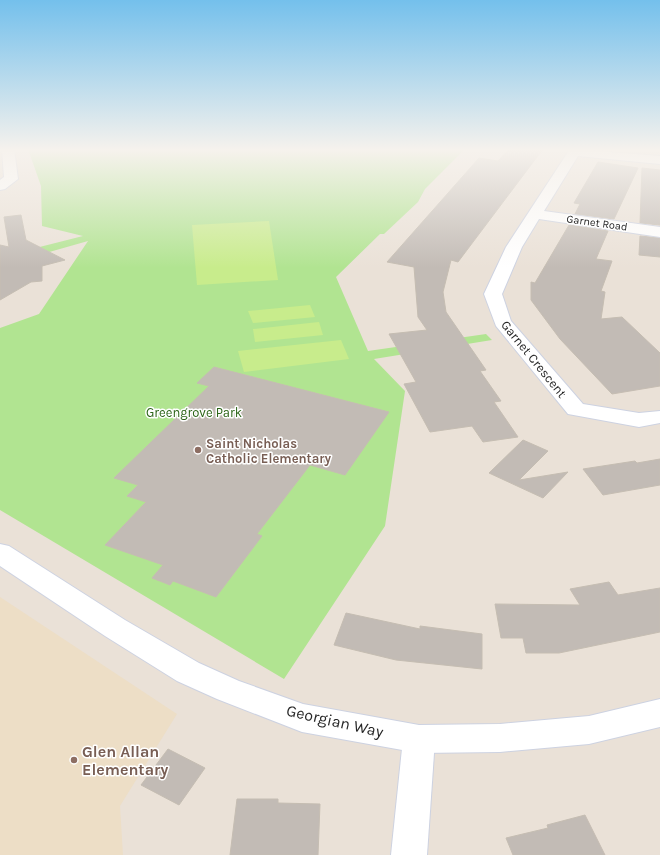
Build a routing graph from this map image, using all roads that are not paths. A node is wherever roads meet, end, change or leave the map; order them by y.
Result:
1 (551, 189) edge
2 (535, 214) junction
3 (660, 232) edge
4 (660, 417) edge
5 (0, 553) edge
6 (660, 713) edge
7 (419, 739) junction
8 (409, 855) edge

1 - 2 street, Garnet Crescent
2 - 3 street, Garnet Road
2 - 4 street, Garnet Crescent
5 - 7 street, Georgian Way
6 - 7 street, Georgian Way
7 - 8 street

